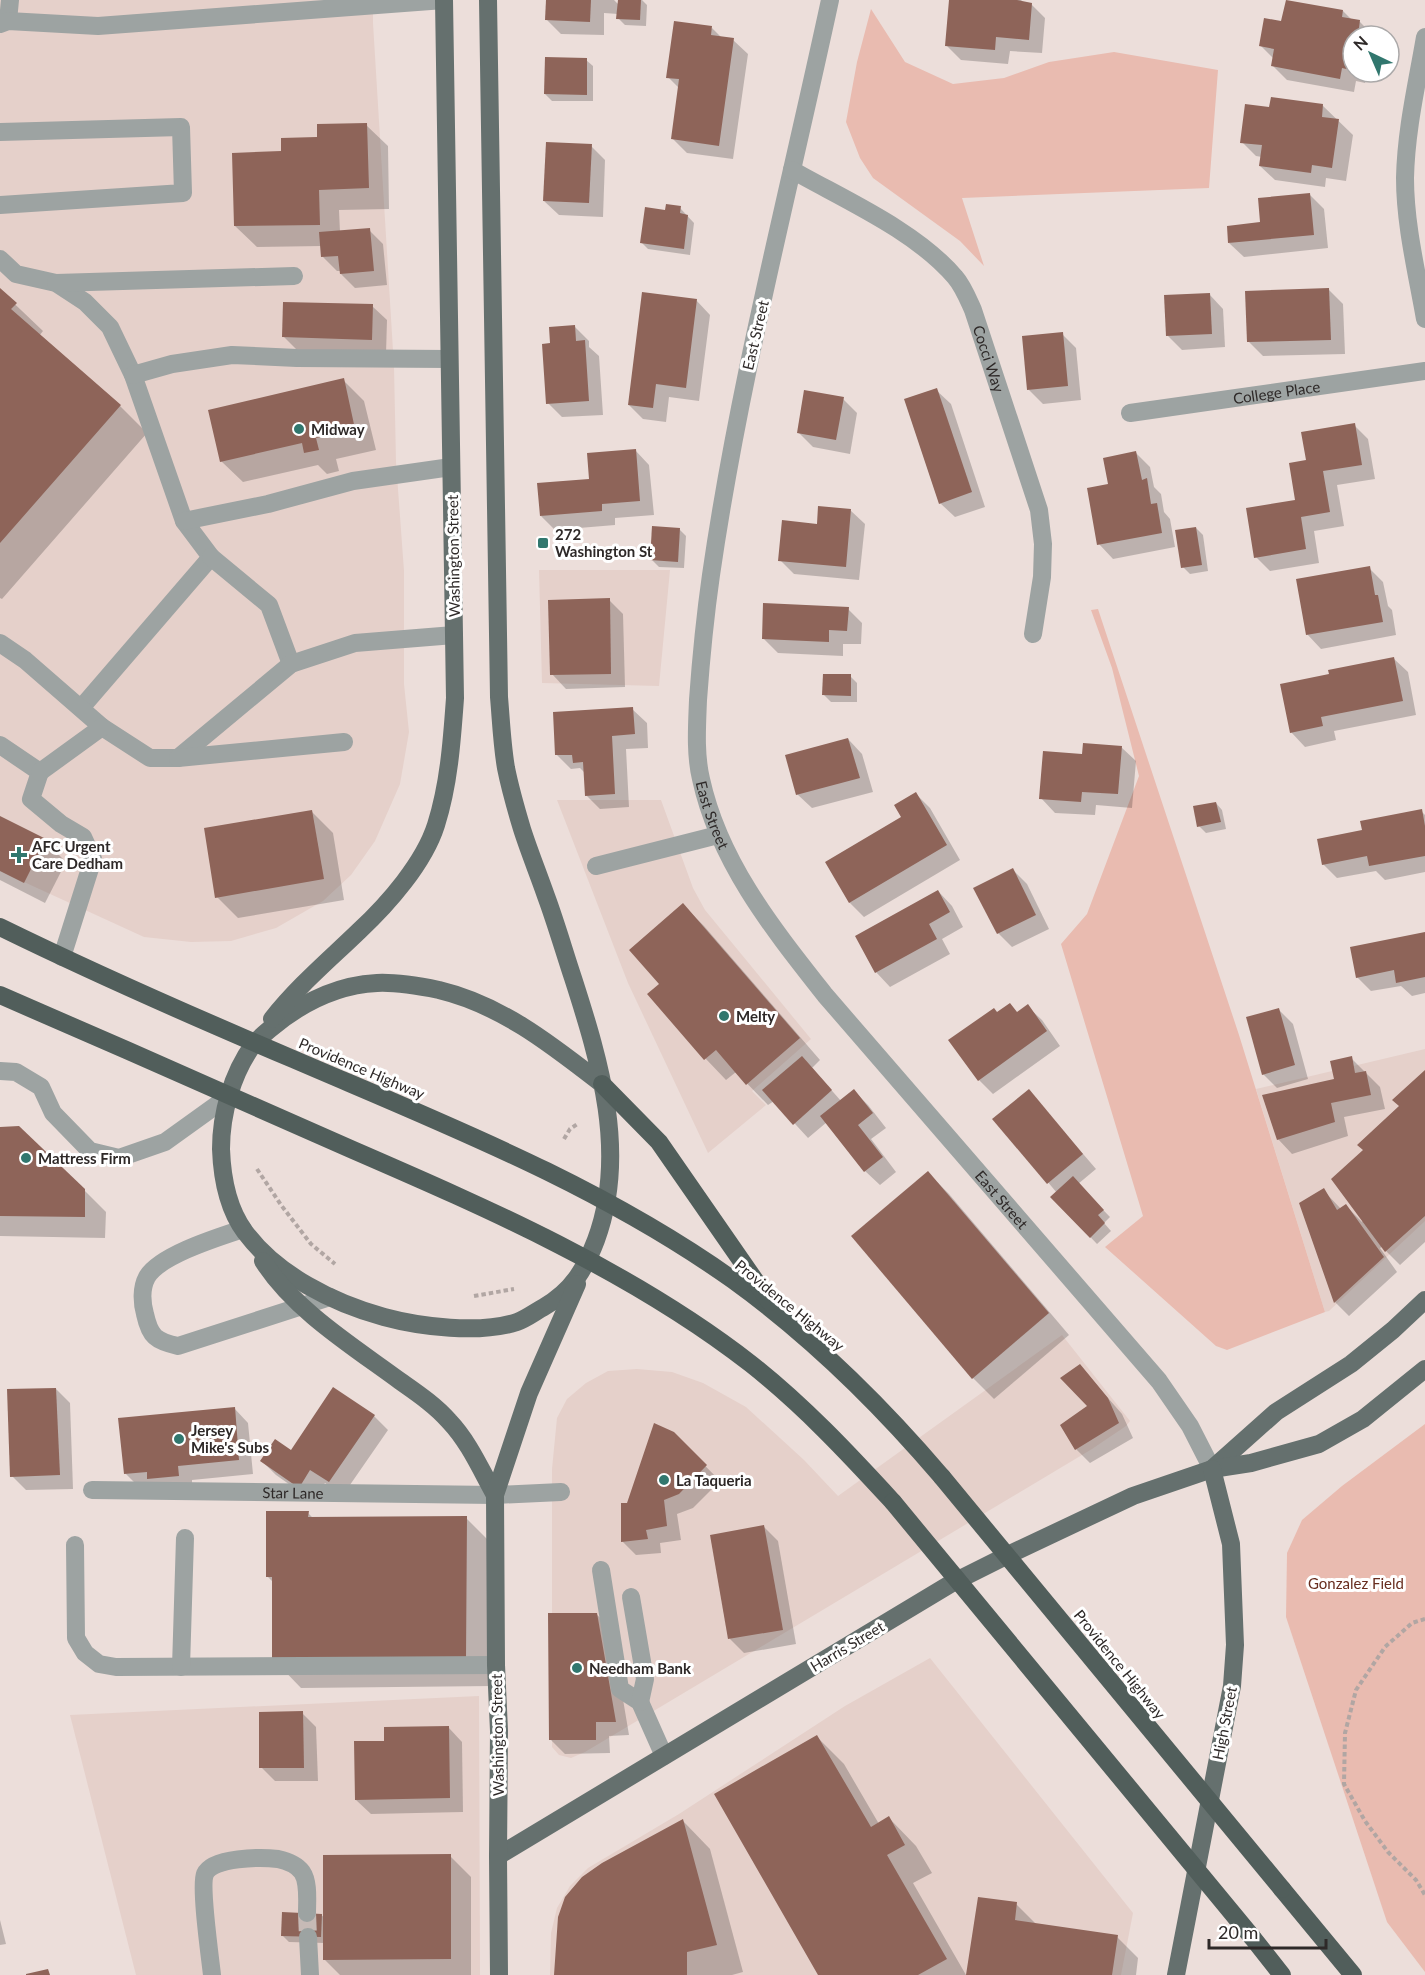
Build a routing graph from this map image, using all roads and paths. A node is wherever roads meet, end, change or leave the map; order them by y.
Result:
1 (10, 0) edge
2 (444, 0) edge
3 (488, 0) edge
4 (830, 0) edge
5 (343, 4) edge
6 (4, 23) edge
7 (1425, 37) edge
8 (0, 132) edge
9 (792, 170) junction
10 (0, 205) edge
11 (0, 259) edge
12 (294, 276) dead end
13 (56, 283) junction
14 (1425, 319) edge
15 (449, 359) junction
16 (1425, 370) edge
17 (133, 375) junction
18 (1130, 412) dead end
19 (451, 467) junction
20 (184, 521) junction
21 (211, 557) junction
22 (1033, 634) dead end
23 (454, 635) junction
24 (0, 643) edge
25 (291, 664) junction
26 (81, 708) junction
27 (102, 727) junction
28 (344, 742) dead end
29 (0, 745) edge
30 (178, 758) junction
31 (40, 772) junction
32 (718, 835) junction
33 (596, 866) dead end
34 (0, 927) edge
35 (62, 957) junction
36 (0, 994) edge
37 (255, 1042) junction
38 (0, 1071) edge
39 (602, 1084) junction
40 (229, 1096) junction
41 (579, 1122) dead end
42 (564, 1139) dead end
43 (257, 1169) dead end
44 (607, 1202) junction
45 (243, 1229) junction
46 (588, 1261) junction
47 (338, 1267) dead end
48 (523, 1287) dead end
49 (330, 1297) junction
50 (467, 1297) dead end
51 (1425, 1300) edge
52 (304, 1306) junction
53 (780, 1316) junction
54 (1423, 1372) edge
55 (1212, 1469) junction
56 (92, 1490) dead end
57 (561, 1492) dead end
58 (495, 1495) junction
59 (185, 1538) dead end
60 (75, 1545) dead end
61 (601, 1570) dead end
62 (631, 1597) dead end
63 (1425, 1619) edge
64 (496, 1665) junction
65 (181, 1667) junction
66 (640, 1702) junction
67 (664, 1756) junction
68 (498, 1856) junction
69 (1425, 1895) edge
70 (307, 1913) tunnel mouth
71 (308, 1937) tunnel mouth
72 (212, 1975) edge
73 (310, 1975) edge
74 (499, 1975) edge
75 (1176, 1975) edge
76 (1282, 1975) edge
77 (1353, 1975) edge

1 - 6 street
2 - 5 street
2 - 15 main road, Washington Street
3 - 39 main road
4 - 9 street, East Street
5 - 6 street
7 - 14 street
8 - 10 street
9 - 22 street, Cocci Way
9 - 32 street, East Street
11 - 13 street
12 - 13 street
13 - 17 street
15 - 17 street
15 - 19 main road, Washington Street
16 - 18 street, College Place
17 - 20 street
19 - 20 street
19 - 23 main road, Washington Street
20 - 21 street
21 - 25 street
21 - 26 street
23 - 25 street
23 - 37 main road, Washington Street
24 - 26 street
25 - 30 street
26 - 27 street
27 - 30 street
27 - 31 street
28 - 30 street
29 - 31 street
31 - 35 street
32 - 33 street
32 - 55 street, East Street
34 - 35 highway, Providence Highway
35 - 37 highway, Providence Highway
36 - 40 highway
37 - 39 main road
37 - 40 main road
37 - 44 highway, Providence Highway
38 - 40 street
39 - 44 main road
39 - 53 highway
40 - 45 main road
40 - 46 highway
41 - 42 path
43 - 47 path
44 - 46 main road
44 - 53 highway, Providence Highway
45 - 49 main road
45 - 52 main road, Washington Street
45 - 52 street
46 - 49 main road
46 - 58 main road, Washington Street
46 - 76 highway, bridge
48 - 50 path
49 - 52 street
51 - 55 main road
52 - 58 main road, Washington Street
53 - 77 highway, Providence Highway, bridge
54 - 55 main road
55 - 67 main road, Harris Street
55 - 75 main road, High Street
56 - 58 street, Star Lane
57 - 58 street, Star Lane
58 - 64 main road, Washington Street
59 - 65 street
60 - 65 street
61 - 66 street
62 - 66 street
63 - 69 path
64 - 65 street
64 - 68 main road, Washington Street
66 - 67 street
67 - 68 main road, Harris Street
68 - 74 main road, Washington Street
70 - 72 street
71 - 73 street

